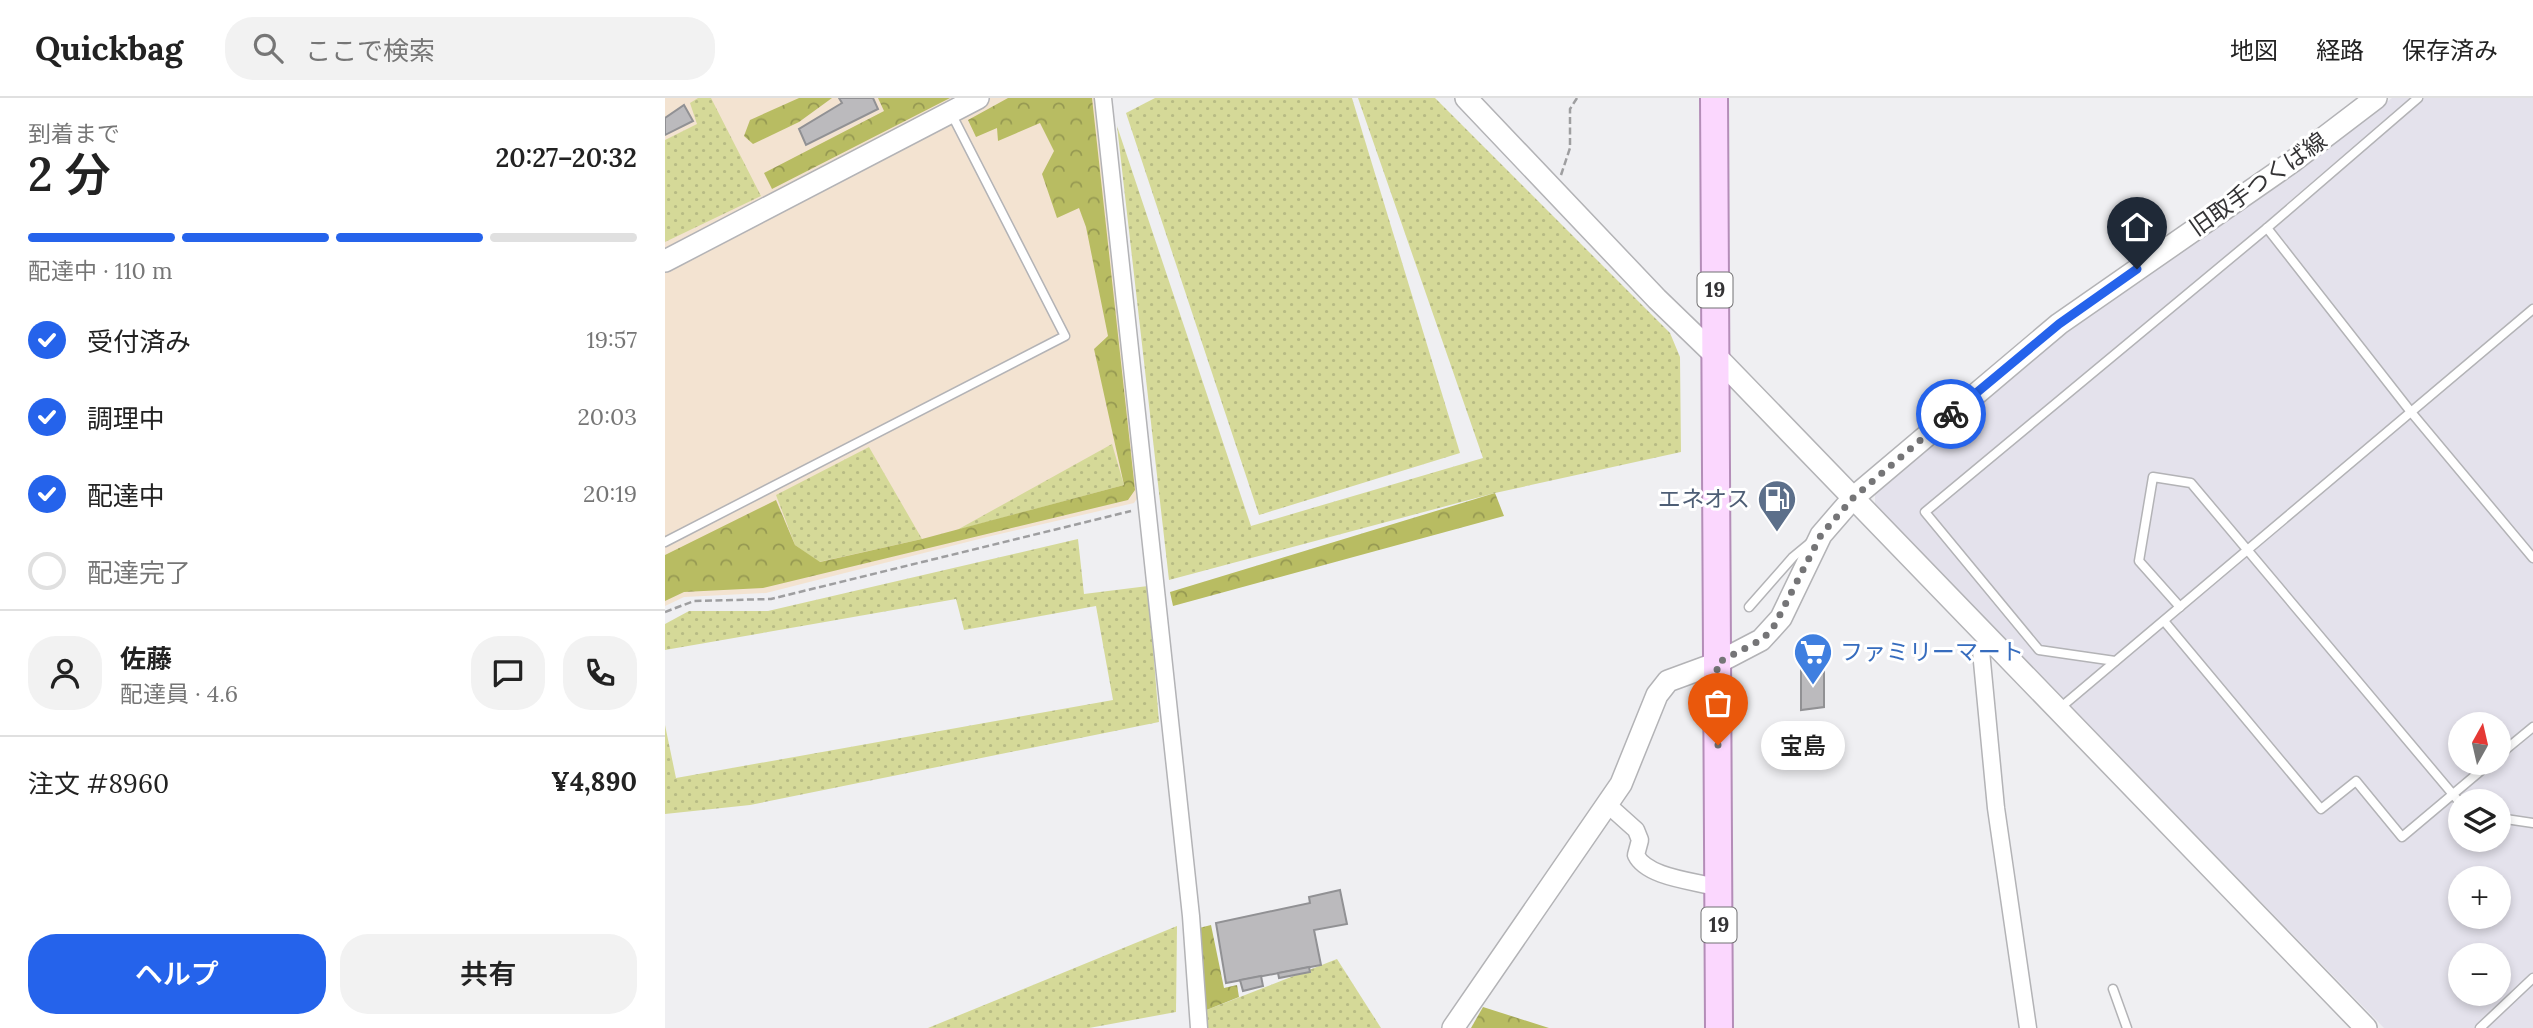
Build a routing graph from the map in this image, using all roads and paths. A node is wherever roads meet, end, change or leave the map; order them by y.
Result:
1 (978, 98) edge
2 (1103, 98) edge
3 (1466, 98) edge
4 (1577, 98) edge
5 (1714, 98) edge
6 (2376, 98) edge
7 (2418, 98) edge
8 (950, 112) junction
9 (1556, 193) junction
10 (2267, 228) junction
11 (665, 261) edge
12 (2533, 309) edge
13 (1715, 355) junction
14 (2411, 412) junction
15 (1853, 498) junction
16 (1148, 506) junction
17 (1821, 535) junction
18 (665, 542) edge
19 (2247, 550) junction
20 (2533, 558) edge
21 (1749, 607) dead end
22 (2180, 607) junction
23 (665, 612) edge
24 (2164, 621) junction
25 (1989, 639) junction
26 (2115, 661) junction
27 (1717, 663) junction
28 (2058, 710) junction
29 (2533, 727) edge
30 (2511, 745) edge
31 (2476, 775) edge
32 (2459, 789) edge
33 (2448, 790) edge
34 (2448, 798) edge
35 (1607, 804) junction
36 (2511, 820) edge
37 (2533, 823) edge
38 (1719, 888) junction
39 (2533, 978) edge
40 (2113, 989) dead end
41 (1199, 1028) edge
42 (1453, 1028) edge
43 (1719, 1028) edge
44 (2028, 1028) edge
45 (2127, 1028) edge
46 (2365, 1028) edge
47 (2480, 1028) edge

1 - 8 street
2 - 16 street
3 - 9 street
4 - 9 path
5 - 13 main road, 19
6 - 15 street, 旧取手つくば線
7 - 10 lane
8 - 11 street
8 - 18 lane
9 - 13 street
10 - 14 lane
10 - 26 lane
12 - 14 lane
13 - 15 street
13 - 27 main road, 19
14 - 19 lane
14 - 20 lane
15 - 17 street, 旧取手つくば線
15 - 25 street
16 - 23 path
16 - 41 street
17 - 21 lane
17 - 27 street, 旧取手つくば線
19 - 22 lane
19 - 22 lane
19 - 33 lane
22 - 24 lane
24 - 26 lane
24 - 34 lane
25 - 28 street
25 - 44 street
26 - 28 lane
27 - 35 street, 旧取手つくば線
27 - 38 main road, 19
28 - 46 street
29 - 30 lane
31 - 32 lane
35 - 38 street
35 - 42 street, 旧取手つくば線
36 - 37 lane
38 - 43 main road, 19
39 - 47 lane
40 - 45 lane

